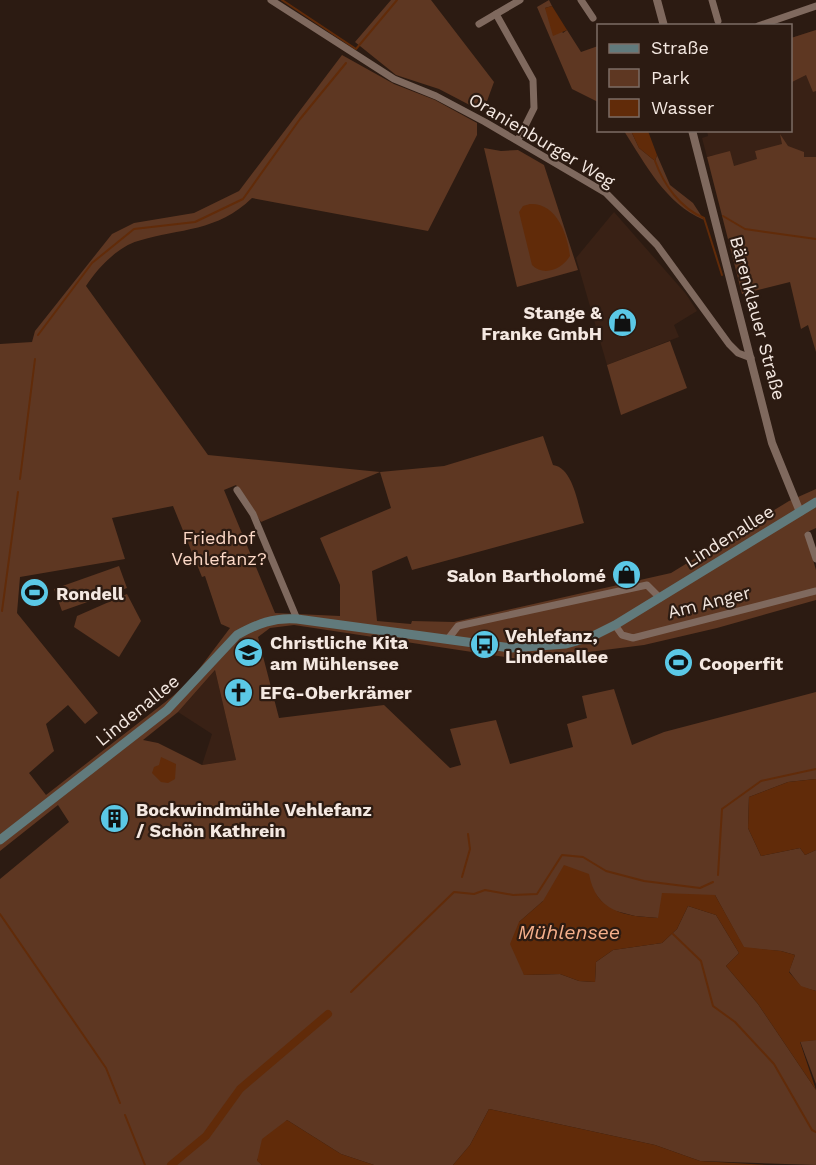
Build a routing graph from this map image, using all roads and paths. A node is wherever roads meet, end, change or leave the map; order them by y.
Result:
1 (271, 0) edge
2 (520, 0) edge
3 (581, 0) edge
4 (658, 0) edge
5 (712, 0) edge
6 (816, 6) edge
7 (496, 14) junction
8 (593, 18) dead end
9 (718, 21) dead end
10 (479, 24) dead end
11 (664, 24) edge
12 (764, 24) edge
13 (693, 132) edge
14 (518, 140) junction
15 (751, 358) junction
16 (237, 490) dead end
17 (816, 502) edge
18 (800, 512) junction
19 (808, 535) dead end
20 (816, 559) edge
21 (816, 591) edge
22 (660, 598) junction
23 (297, 619) junction
24 (615, 625) junction
25 (448, 639) junction
26 (0, 840) edge

1 - 14 street, Oranienburger Weg
2 - 7 street
3 - 8 street
4 - 11 street
5 - 9 street
6 - 12 street
7 - 10 street
7 - 14 street
13 - 15 street, Bärenklauer Straße
14 - 15 street, Oranienburger Weg
15 - 18 street, Bärenklauer Straße
16 - 23 street
17 - 18 main road, Lindenallee
18 - 22 main road, Lindenallee
19 - 20 street
21 - 24 street, Am Anger
22 - 24 main road, Lindenallee
22 - 25 street
23 - 25 main road, Lindenallee
23 - 26 main road, Lindenallee
24 - 25 main road, Lindenallee

